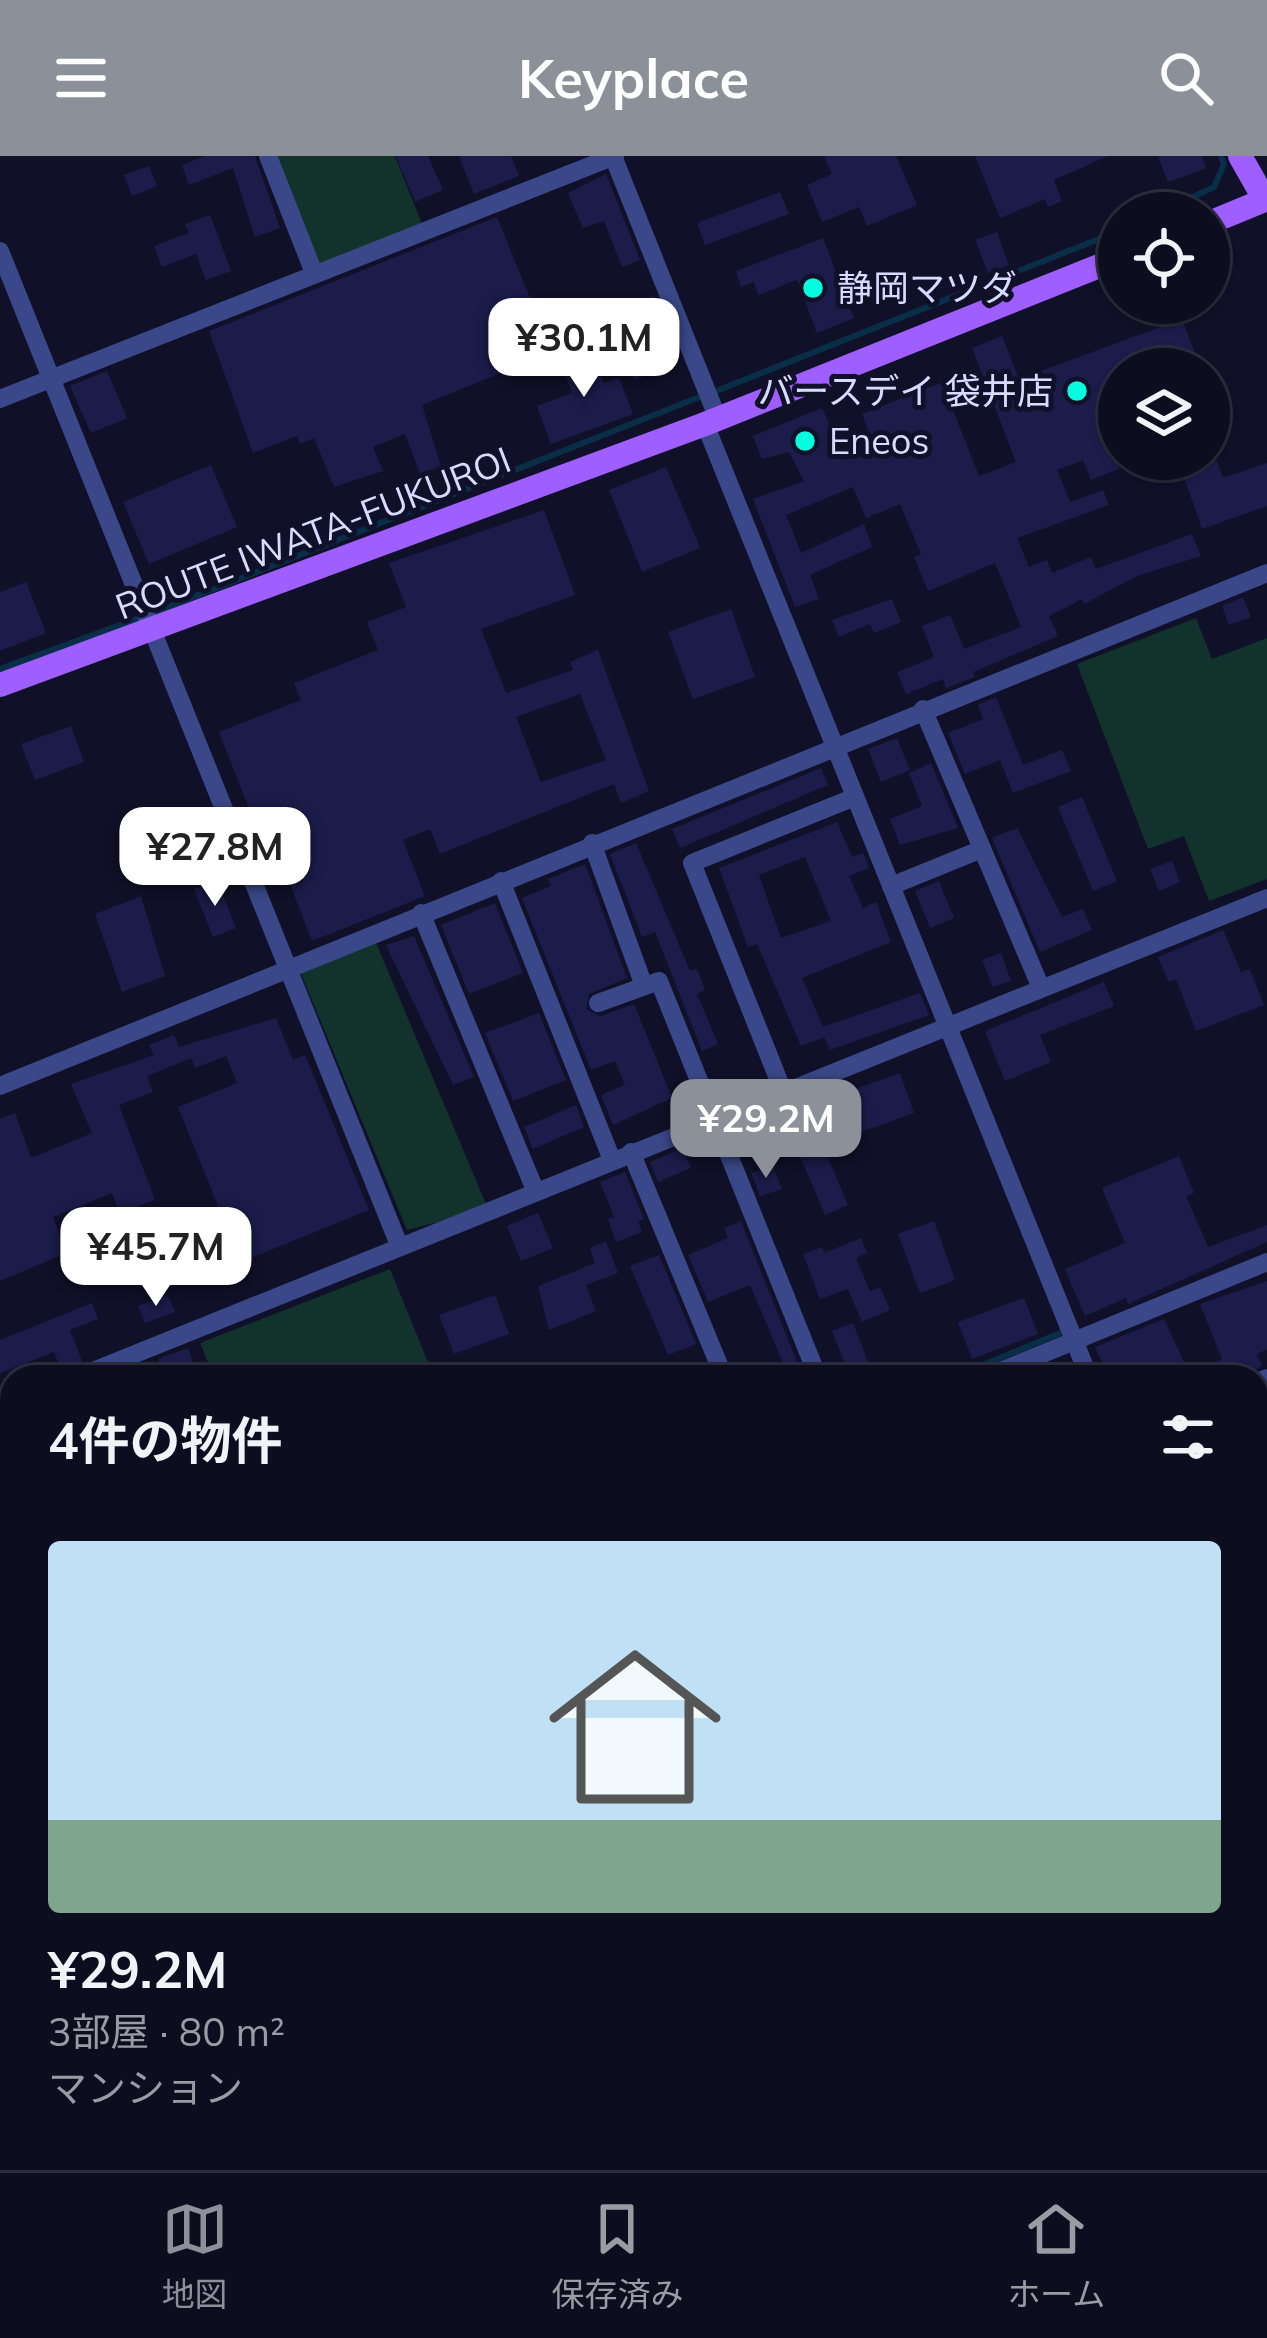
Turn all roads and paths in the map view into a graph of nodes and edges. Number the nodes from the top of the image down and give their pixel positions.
1 (268, 156) edge
2 (613, 156) edge
3 (1240, 156) edge
4 (1253, 156) edge
5 (1266, 201) edge
6 (1230, 215) edge
7 (0, 251) edge
8 (1098, 267) edge
9 (314, 273) junction
10 (51, 378) junction
11 (0, 399) edge
12 (711, 421) junction
13 (1267, 573) edge
14 (155, 632) junction
15 (0, 685) edge
16 (923, 709) junction
17 (834, 745) junction
18 (855, 797) junction
19 (592, 843) junction
20 (982, 849) junction
21 (501, 881) junction
22 (891, 886) junction
23 (1267, 898) edge
24 (422, 913) junction
25 (289, 967) junction
26 (644, 986) junction
27 (1041, 988) junction
28 (598, 1003) dead end
29 (947, 1025) junction
30 (0, 1085) edge
31 (783, 1091) junction
32 (712, 1119) junction
33 (631, 1152) junction
34 (612, 1160) junction
35 (535, 1190) junction
36 (400, 1245) junction
37 (1267, 1262) edge
38 (1074, 1340) junction
39 (106, 1365) edge
40 (719, 1365) edge
41 (813, 1365) edge
42 (1015, 1365) edge
43 (1084, 1365) edge

1 - 9 street
2 - 9 street
2 - 12 street
3 - 5 main road
4 - 5 main road
5 - 6 main road
7 - 10 street
8 - 12 main road, ROUTE IWATA-FUKUROI
9 - 10 street
10 - 11 street
10 - 14 street
12 - 14 main road, ROUTE IWATA-FUKUROI
12 - 17 street
13 - 16 street
14 - 15 main road, ROUTE IWATA-FUKUROI
14 - 25 street
16 - 17 street
16 - 20 street
17 - 18 street
17 - 19 street
18 - 22 street
18 - 31 street
19 - 21 street
19 - 26 street
20 - 22 street
20 - 27 street
21 - 24 street
21 - 34 street
22 - 29 street
23 - 27 street
24 - 25 street
24 - 35 street
25 - 30 street
25 - 36 street
26 - 28 street
26 - 32 street
27 - 29 street
29 - 31 street
29 - 38 street
31 - 32 street
32 - 33 street
32 - 41 street
33 - 34 street
33 - 40 street
34 - 35 street
35 - 36 street
36 - 39 street
37 - 38 street
38 - 42 street
38 - 43 street

